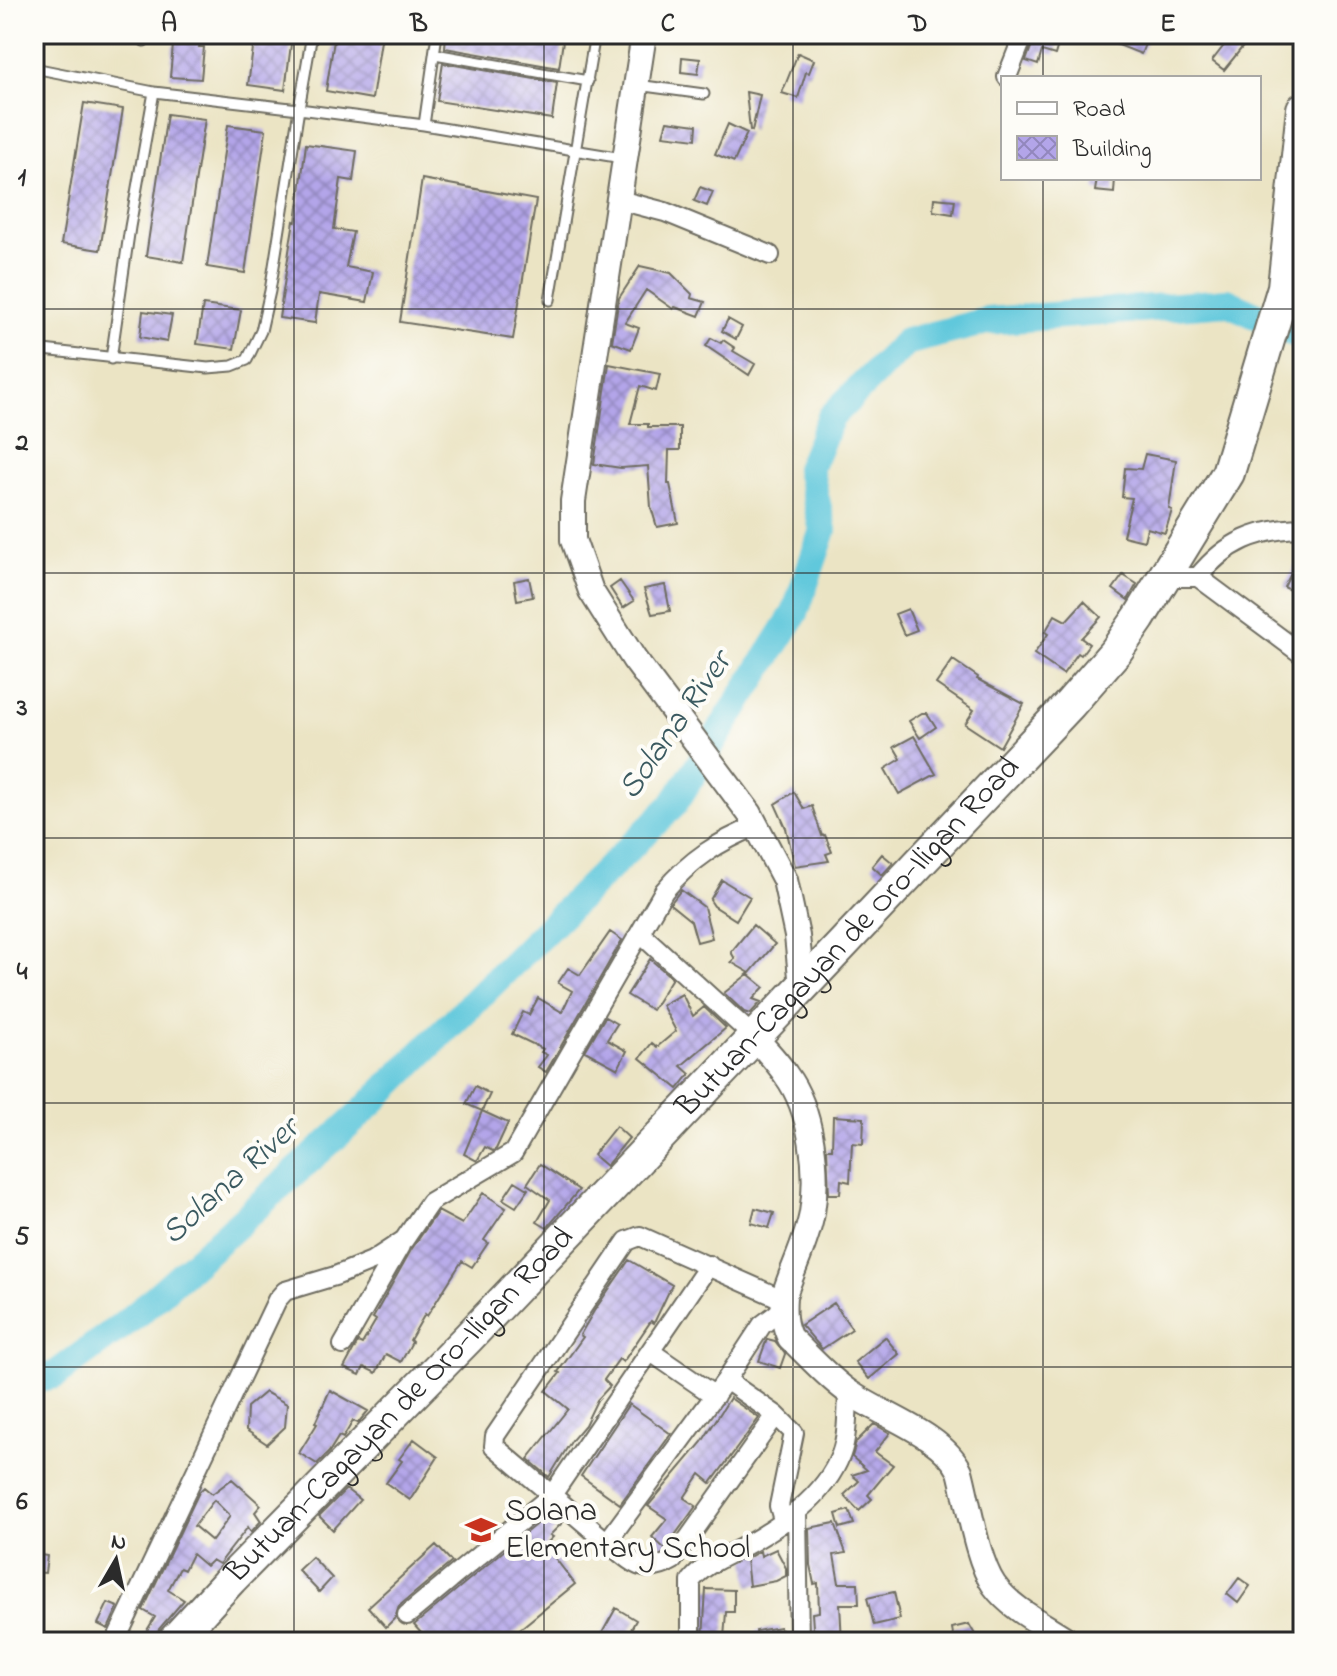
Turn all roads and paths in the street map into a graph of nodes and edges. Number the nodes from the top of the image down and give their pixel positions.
1 (312, 34) edge
2 (437, 34) edge
3 (595, 34) edge
4 (644, 34) edge
5 (1024, 34) edge
6 (435, 54) junction
7 (34, 68) edge
8 (1007, 76) edge
9 (588, 81) junction
10 (637, 85) junction
11 (154, 92) junction
12 (704, 94) dead end
13 (299, 109) junction
14 (424, 125) junction
15 (1302, 129) edge
16 (575, 150) junction
17 (626, 159) junction
18 (619, 200) junction
19 (770, 255) dead end
20 (550, 300) dead end
21 (34, 349) edge
22 (111, 359) junction
23 (1303, 528) edge
24 (1164, 577) junction
25 (1198, 577) junction
26 (1303, 655) edge
27 (754, 820) junction
28 (641, 934) junction
29 (802, 987) junction
30 (754, 1037) junction
31 (404, 1240) junction
32 (709, 1265) junction
33 (783, 1304) junction
34 (343, 1345) dead end
35 (651, 1352) junction
36 (726, 1380) junction
37 (848, 1392) junction
38 (715, 1396) junction
39 (776, 1415) junction
40 (552, 1495) junction
41 (790, 1516) junction
42 (607, 1542) junction
43 (407, 1615) dead end
44 (115, 1642) edge
45 (173, 1642) edge
46 (691, 1642) edge
47 (799, 1642) edge
48 (1070, 1642) edge

1 - 13 lane
2 - 6 lane
3 - 9 lane
4 - 10 street
5 - 8 street
6 - 9 lane
6 - 14 lane
7 - 11 lane
9 - 16 lane
10 - 12 lane
10 - 17 street
11 - 13 lane
11 - 22 lane
13 - 14 lane
13 - 22 lane
14 - 16 lane
15 - 24 highway, Butuan-Cagayan de Oro-Iligan Road
16 - 17 lane
16 - 20 lane
17 - 18 street
18 - 19 street
18 - 27 street
21 - 22 lane
23 - 25 street
24 - 25 street
24 - 29 highway, Butuan-Cagayan de Oro-Iligan Road
25 - 26 street
27 - 28 street
27 - 29 street
28 - 30 street
28 - 31 street
29 - 30 highway, Butuan-Cagayan de Oro-Iligan Road
30 - 33 street
30 - 45 highway, Butuan-Cagayan de Oro-Iligan Road
31 - 34 street
31 - 44 street
32 - 33 street
32 - 35 street
32 - 40 street
33 - 36 street
33 - 37 street
35 - 38 street
35 - 40 street
36 - 38 street
36 - 39 street
37 - 41 street
37 - 48 street
38 - 42 street
39 - 41 street
39 - 42 street
40 - 42 street
40 - 43 street
41 - 46 street
41 - 47 street

